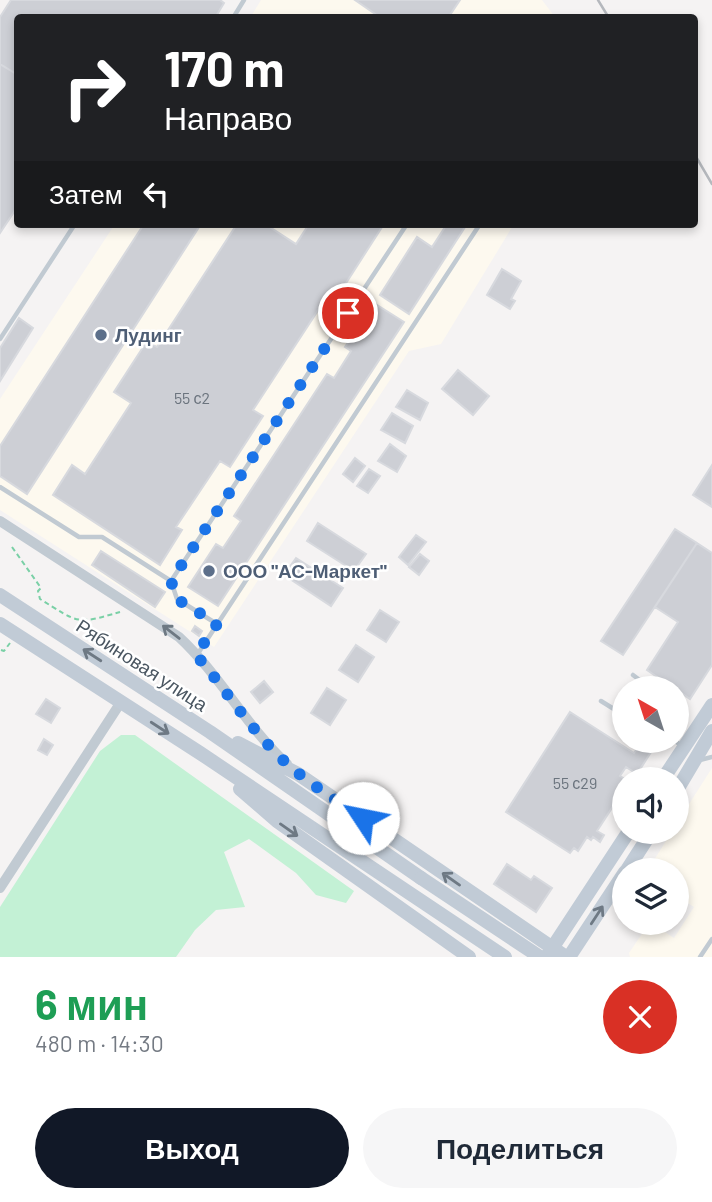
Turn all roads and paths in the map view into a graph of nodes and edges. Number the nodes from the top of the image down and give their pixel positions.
1 (72, 228) edge
2 (404, 228) edge
3 (477, 228) edge
4 (0, 339) edge
5 (0, 487) edge
6 (0, 521) edge
7 (12, 547) dead end
8 (171, 581) junction
9 (0, 595) edge
10 (120, 612) dead end
11 (0, 624) edge
12 (217, 624) junction
13 (10, 643) dead end
14 (1, 650) edge
15 (196, 655) junction
16 (601, 701) dead end
17 (121, 702) junction
18 (712, 705) edge
19 (612, 708) edge
20 (690, 730) edge
21 (712, 731) edge
22 (211, 732) junction
23 (712, 738) edge
24 (200, 753) junction
25 (712, 757) edge
26 (696, 761) junction
27 (689, 770) edge
28 (689, 772) edge
29 (298, 774) junction
30 (620, 844) edge
31 (0, 888) edge
32 (612, 892) edge
33 (508, 918) junction
34 (712, 939) edge
35 (549, 952) edge
36 (469, 957) edge
37 (505, 957) edge
38 (512, 957) edge
39 (540, 957) edge
40 (568, 957) edge
41 (701, 957) edge

1 - 4 lane
2 - 8 lane
3 - 12 lane
5 - 8 lane
15 -> 6 street
7 - 10 path
8 - 12 lane
22 -> 9 main road, Рябиновая улица
11 - 17 main road
12 - 15 lane
13 - 14 path
15 - 29 street
16 - 19 lane
17 -> 24 main road
17 - 31 street
18 - 20 main road
21 - 27 main road
22 - 29 main road
22 - 39 main road, Рябиновая улица, bridge
23 - 26 main road
24 -> 36 main road
24 - 37 main road
25 - 26 lane
26 - 28 main road
33 -> 29 main road
30 - 35 main road
40 -> 32 main road
33 - 35 main road
33 - 38 main road
34 - 41 lane
35 - 40 main road

